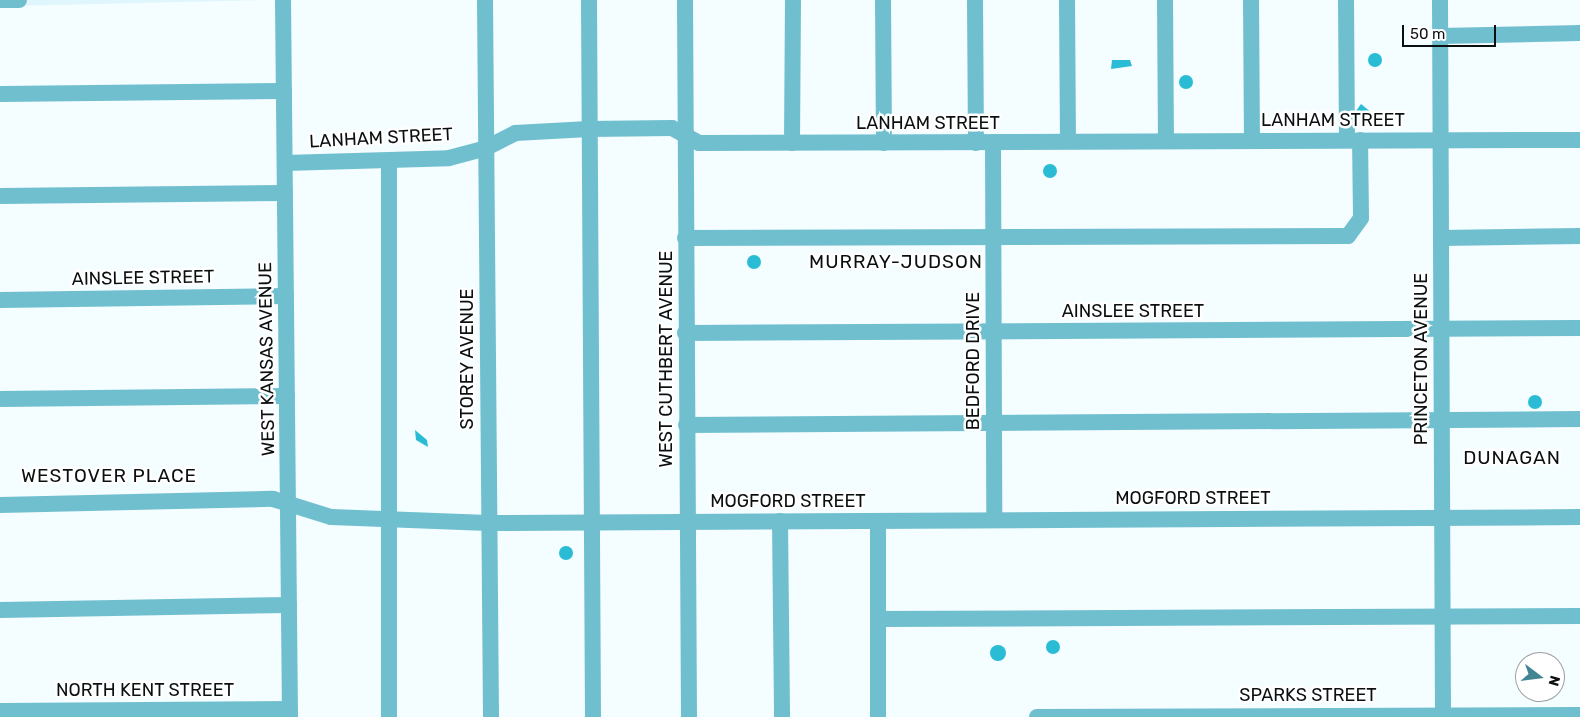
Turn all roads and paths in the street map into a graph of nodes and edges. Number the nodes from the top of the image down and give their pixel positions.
1 (0, 0) edge
2 (19, 0) edge
3 (283, 0) edge
4 (485, 0) edge
5 (589, 0) edge
6 (685, 0) edge
7 (792, 0) edge
8 (883, 0) edge
9 (975, 0) edge
10 (1067, 0) edge
11 (1165, 0) edge
12 (1251, 0) edge
13 (1346, 0) edge
14 (1440, 0) edge
15 (1580, 33) edge
16 (1440, 36) junction
17 (284, 91) junction
18 (0, 94) edge
19 (590, 129) junction
20 (685, 136) junction
21 (1440, 139) junction
22 (1252, 140) junction
23 (1353, 140) junction
24 (1580, 140) edge
25 (1166, 141) junction
26 (976, 142) junction
27 (993, 142) junction
28 (1068, 142) junction
29 (884, 143) junction
30 (792, 144) junction
31 (486, 148) junction
32 (389, 161) junction
33 (286, 163) junction
34 (286, 193) junction
35 (0, 196) edge
36 (1580, 236) edge
37 (993, 237) junction
38 (685, 238) junction
39 (1441, 238) junction
40 (286, 296) junction
41 (0, 300) edge
42 (1580, 328) edge
43 (1441, 330) junction
44 (994, 332) junction
45 (686, 333) junction
46 (287, 396) junction
47 (0, 399) edge
48 (1442, 419) junction
49 (1580, 419) edge
50 (994, 423) junction
51 (686, 425) junction
52 (0, 504) edge
53 (289, 504) junction
54 (1442, 516) junction
55 (1580, 517) edge
56 (390, 520) junction
57 (994, 520) junction
58 (687, 521) junction
59 (780, 521) junction
60 (878, 521) junction
61 (592, 522) junction
62 (488, 523) junction
63 (289, 606) junction
64 (0, 610) edge
65 (1580, 616) edge
66 (1443, 617) junction
67 (878, 619) junction
68 (0, 711) edge
69 (166, 713) edge
70 (290, 713) edge
71 (122, 714) edge
72 (1580, 714) edge
73 (1443, 716) edge
74 (389, 717) edge
75 (491, 717) edge
76 (593, 717) edge
77 (689, 717) edge
78 (782, 717) edge
79 (878, 717) edge
80 (1037, 717) edge

1 - 2 street
3 - 17 street, WEST KANSAS AVENUE
4 - 31 street, STOREY AVENUE
5 - 19 street
6 - 20 street, WEST CUTHBERT AVENUE
7 - 30 street
8 - 29 street
9 - 26 street
10 - 28 street
11 - 25 street
12 - 22 street
13 - 23 street
14 - 16 street, PRINCETON AVENUE
15 - 16 street
16 - 21 street, PRINCETON AVENUE
17 - 18 street
17 - 33 street, WEST KANSAS AVENUE
19 - 20 street, LANHAM STREET
19 - 31 street, LANHAM STREET
19 - 61 street
20 - 30 street, LANHAM STREET
20 - 38 street, WEST CUTHBERT AVENUE
21 - 23 street, LANHAM STREET
21 - 24 street, LANHAM STREET
21 - 39 street, PRINCETON AVENUE
22 - 23 street, LANHAM STREET
22 - 25 street, LANHAM STREET
23 - 37 street
25 - 28 street, LANHAM STREET
26 - 27 street, LANHAM STREET
26 - 29 street, LANHAM STREET
27 - 28 street, LANHAM STREET
27 - 37 street, BEDFORD DRIVE
29 - 30 street, LANHAM STREET
31 - 32 street, LANHAM STREET
31 - 62 street, STOREY AVENUE
32 - 33 street, LANHAM STREET
32 - 56 street
33 - 34 street, WEST KANSAS AVENUE
34 - 35 street
34 - 40 street, WEST KANSAS AVENUE
36 - 39 street
37 - 38 street
37 - 44 street, BEDFORD DRIVE
38 - 45 street, WEST CUTHBERT AVENUE
39 - 43 street, PRINCETON AVENUE
40 - 41 street, AINSLEE STREET
40 - 46 street, WEST KANSAS AVENUE
42 - 43 street, AINSLEE STREET
43 - 44 street, AINSLEE STREET
43 - 48 street, PRINCETON AVENUE
44 - 45 street, AINSLEE STREET
44 - 50 street, BEDFORD DRIVE
45 - 51 street, WEST CUTHBERT AVENUE
46 - 47 street
46 - 53 street, WEST KANSAS AVENUE
48 - 49 street
48 - 50 street
48 - 54 street, PRINCETON AVENUE
50 - 51 street
50 - 57 street, BEDFORD DRIVE
51 - 58 street, WEST CUTHBERT AVENUE
52 - 53 street, MOGFORD STREET
53 - 56 street, MOGFORD STREET
53 - 63 street, WEST KANSAS AVENUE
54 - 55 street, MOGFORD STREET
54 - 57 street, MOGFORD STREET
54 - 66 street, PRINCETON AVENUE
56 - 62 street, MOGFORD STREET
56 - 74 street
57 - 60 street, MOGFORD STREET
58 - 59 street, MOGFORD STREET
58 - 61 street, MOGFORD STREET
58 - 77 street, WEST CUTHBERT AVENUE
59 - 60 street, MOGFORD STREET
59 - 78 street
60 - 67 street
61 - 62 street, MOGFORD STREET
61 - 76 street
62 - 75 street, STOREY AVENUE
63 - 64 street
63 - 70 street, WEST KANSAS AVENUE
65 - 66 street
66 - 67 street
66 - 73 street, PRINCETON AVENUE
67 - 79 street
68 - 71 street, NORTH KENT STREET
69 - 70 street, NORTH KENT STREET
69 - 71 street, NORTH KENT STREET
72 - 73 street, SPARKS STREET
73 - 80 street, SPARKS STREET

